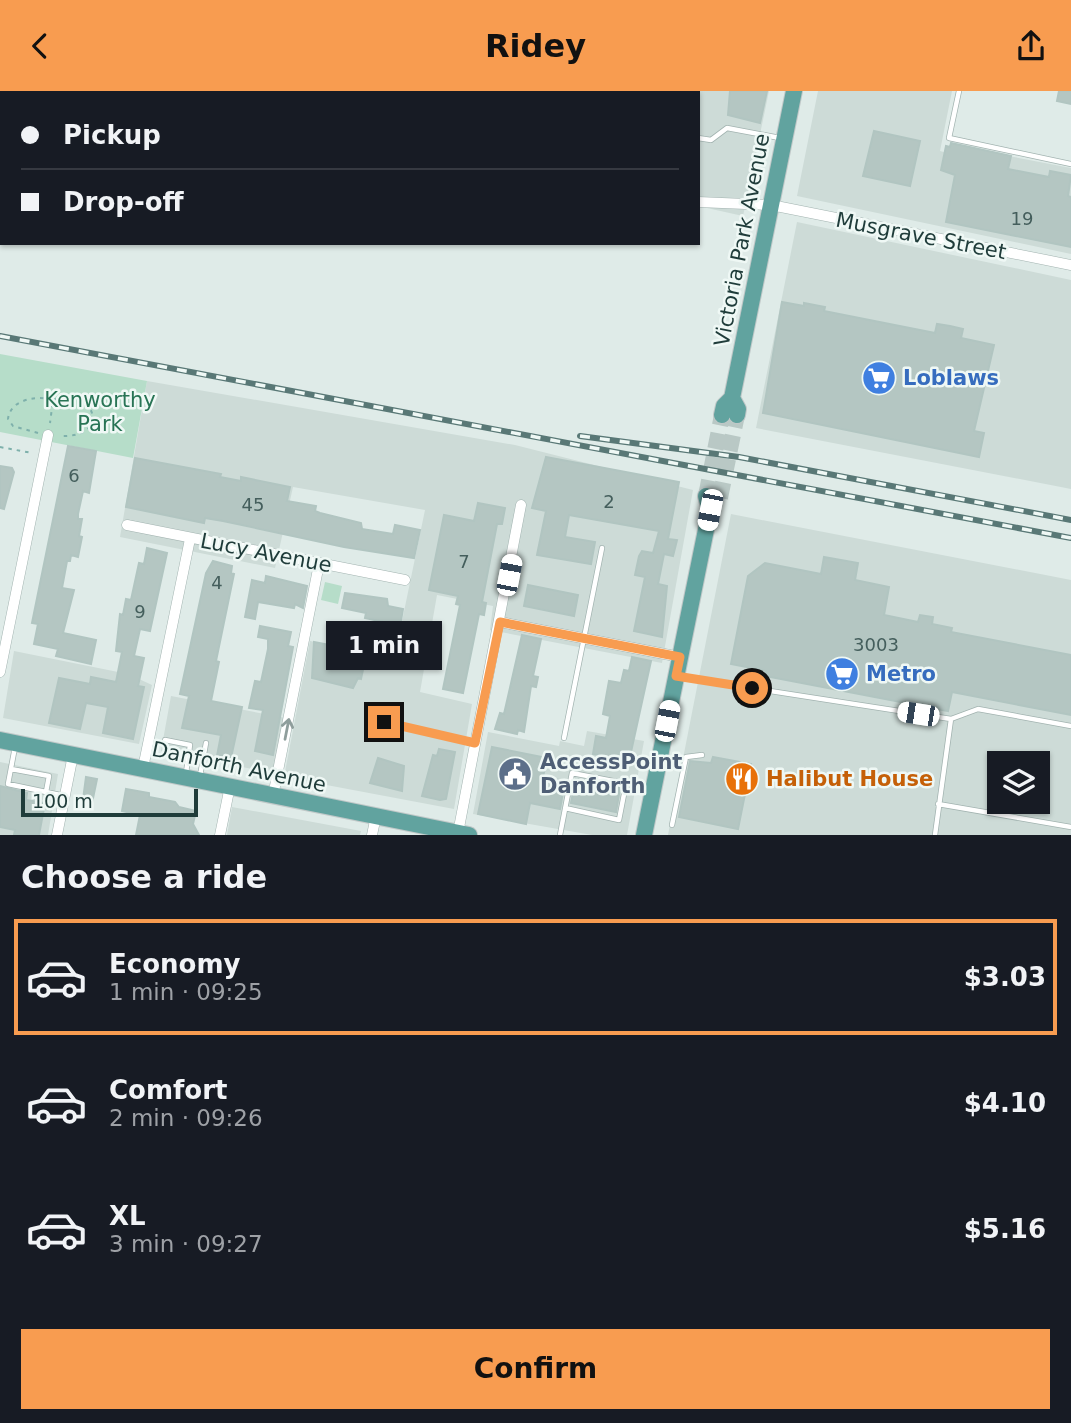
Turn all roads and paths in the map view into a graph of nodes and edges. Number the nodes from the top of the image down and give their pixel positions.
1 (794, 91) edge
2 (959, 91) edge
3 (700, 138) edge
4 (784, 138) junction
5 (1071, 164) edge
6 (700, 201) edge
7 (771, 205) junction
8 (1071, 265) edge
9 (53, 401) junction
10 (729, 415) tunnel mouth
11 (48, 435) junction
12 (0, 447) edge
13 (43, 455) junction
14 (712, 501) tunnel mouth
15 (522, 505) dead end
16 (127, 526) dead end
17 (190, 539) junction
18 (603, 548) dead end
19 (319, 564) junction
20 (405, 580) dead end
21 (500, 622) junction
22 (585, 638) junction
23 (2, 657) edge
24 (680, 657) junction
25 (0, 672) edge
26 (676, 676) junction
27 (951, 719) junction
28 (384, 722) dead end
29 (1071, 726) edge
30 (564, 738) dead end
31 (165, 740) dead end
32 (8, 741) edge
33 (205, 743) dead end
34 (475, 743) junction
35 (73, 755) junction
36 (702, 755) dead end
37 (143, 768) junction
38 (11, 769) junction
39 (192, 778) junction
40 (626, 784) junction
41 (230, 786) junction
42 (653, 789) junction
43 (46, 792) junction
44 (65, 796) junction
45 (274, 796) junction
46 (938, 804) junction
47 (585, 806) dead end
48 (565, 809) junction
49 (604, 809) dead end
50 (584, 812) junction
51 (376, 816) junction
52 (603, 816) junction
53 (672, 825) dead end
54 (1071, 827) edge
55 (463, 834) edge
56 (57, 835) edge
57 (220, 835) edge
58 (372, 835) edge
59 (560, 835) edge
60 (644, 835) edge
61 (934, 835) edge

1 - 4 main road, Victoria Park Avenue
2 - 5 lane
3 - 4 lane
4 - 7 main road, Victoria Park Avenue
6 - 7 street, Musgrave Street
7 - 8 street, Musgrave Street
7 - 10 main road, Victoria Park Avenue
9 - 11 path
9 - 11 path
9 - 11 path
11 - 13 street
12 - 13 path
13 - 23 street
14 - 24 main road
15 - 21 street
16 - 17 street, Lucy Avenue
17 - 19 street, Lucy Avenue
17 - 37 street
18 - 22 lane
19 - 20 street, Lucy Avenue
45 -> 19 street
21 - 22 street
21 - 34 street
22 - 24 street
22 - 30 lane
23 - 25 street
24 - 26 main road
26 - 27 lane
26 - 42 main road
27 - 29 lane
27 - 46 lane
28 - 34 lane
31 - 39 lane
32 - 35 main road, Danforth Avenue
32 - 38 lane
33 - 39 lane
34 - 55 street
35 - 37 main road, Danforth Avenue
35 - 44 street
36 - 53 lane
37 - 39 main road, Danforth Avenue
38 - 43 lane
38 - 43 lane
39 - 41 main road, Danforth Avenue
40 - 42 lane
40 - 48 lane
40 - 52 lane
41 - 45 main road, Danforth Avenue
41 - 57 street
42 - 60 main road
43 - 44 lane
44 - 56 street
45 - 51 main road, Danforth Avenue
46 - 54 lane
46 - 61 lane
47 - 50 lane
48 - 50 lane
48 - 59 lane
49 - 52 lane
50 - 52 lane
51 - 55 main road, Danforth Avenue
51 - 58 street

